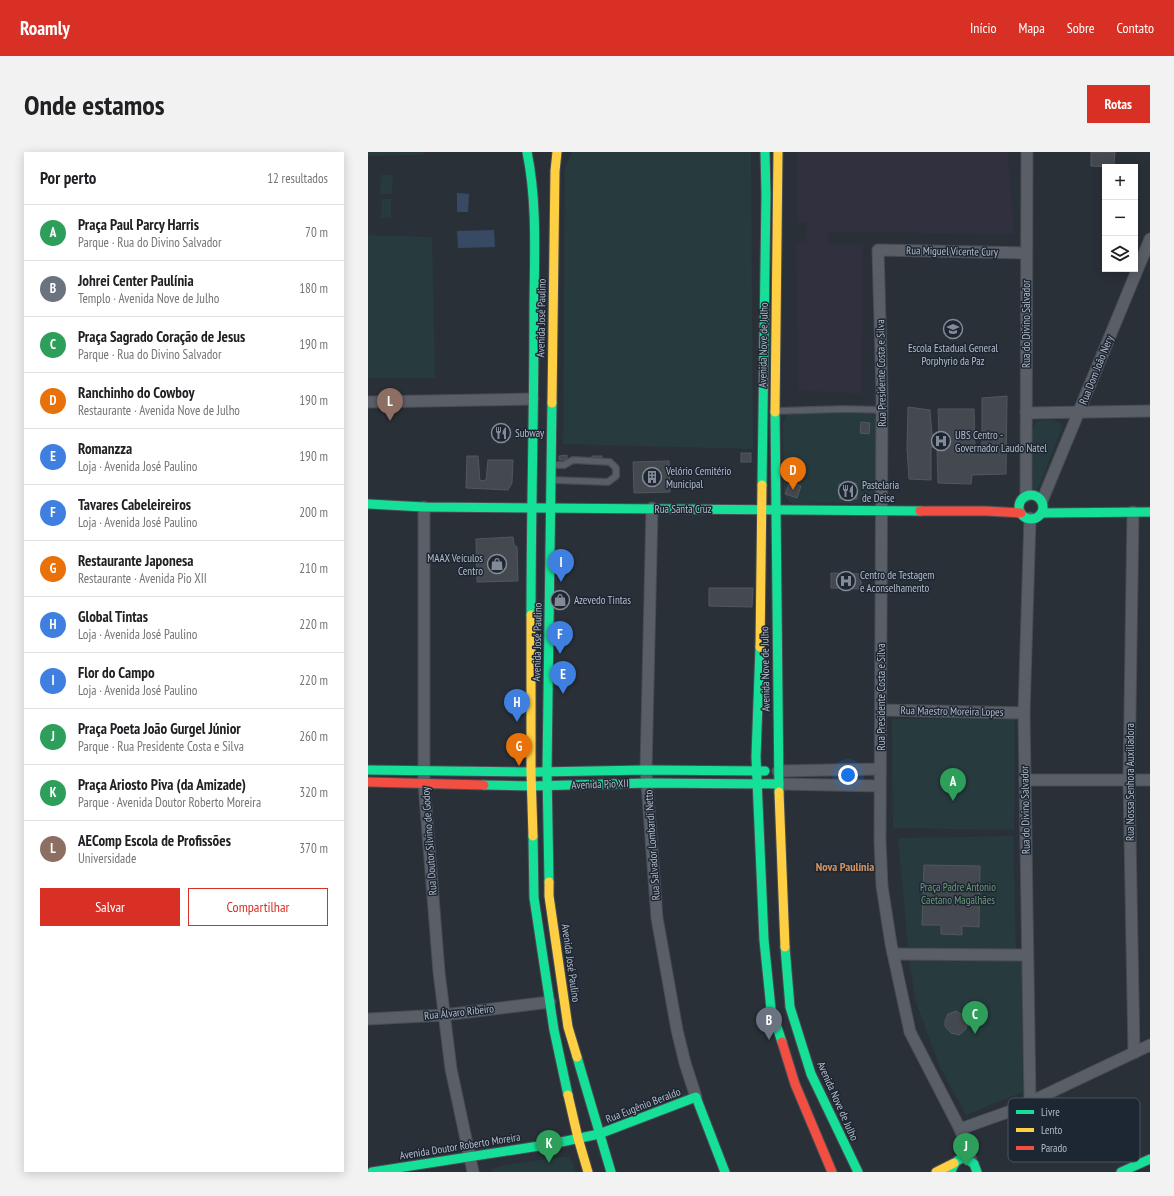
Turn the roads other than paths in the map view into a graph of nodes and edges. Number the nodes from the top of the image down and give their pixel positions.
1 (527, 152) edge
2 (556, 152) edge
3 (765, 152) edge
4 (778, 152) edge
5 (1026, 152) edge
6 (766, 194) junction
7 (778, 194) junction
8 (1150, 239) edge
9 (878, 250) joint
10 (1026, 253) junction
11 (765, 260) junction
12 (777, 260) junction
13 (533, 399) junction
14 (368, 402) edge
15 (882, 410) junction
16 (1080, 411) junction
17 (1150, 411) edge
18 (775, 412) junction
19 (1026, 413) junction
20 (551, 465) junction
21 (551, 480) junction
22 (373, 504) edge
23 (1042, 506) junction
24 (424, 507) junction
25 (531, 508) junction
26 (550, 508) junction
27 (652, 508) junction
28 (1024, 508) junction
29 (762, 509) junction
30 (776, 509) junction
31 (368, 510) edge
32 (882, 510) junction
33 (1133, 512) junction
34 (1150, 512) edge
35 (881, 710) junction
36 (1024, 713) junction
37 (880, 769) junction
38 (368, 770) edge
39 (424, 770) junction
40 (646, 770) junction
41 (547, 771) junction
42 (587, 771) junction
43 (757, 771) junction
44 (778, 771) junction
45 (531, 772) junction
46 (1025, 780) junction
47 (1129, 780) junction
48 (1150, 780) edge
49 (368, 782) edge
50 (424, 783) junction
51 (648, 783) junction
52 (588, 784) junction
53 (757, 784) junction
54 (779, 784) junction
55 (531, 786) junction
56 (547, 786) junction
57 (880, 786) junction
58 (893, 954) junction
59 (1027, 955) junction
60 (550, 1002) junction
61 (444, 1015) junction
62 (368, 1019) edge
63 (1150, 1045) edge
64 (1134, 1053) junction
65 (696, 1098) junction
66 (1030, 1098) edge
67 (1038, 1098) edge
68 (1008, 1112) edge
69 (960, 1129) junction
70 (599, 1134) junction
71 (578, 1138) junction
72 (470, 1156) junction
73 (1150, 1159) edge
74 (954, 1165) edge
75 (974, 1165) edge
76 (1133, 1166) junction
77 (421, 1168) edge
78 (372, 1172) edge
79 (473, 1172) edge
80 (588, 1172) edge
81 (611, 1172) edge
82 (725, 1172) edge
83 (832, 1172) edge
84 (858, 1172) edge
85 (936, 1172) edge
86 (980, 1172) edge
87 (1121, 1172) edge
88 (1145, 1172) edge

1 - 13 street, Avenida José Paulino
2 - 20 street, Avenida José Paulino
3 - 6 street, Avenida Nove de Julho
4 - 7 street, Avenida Nove de Julho
5 - 10 street, Rua do Divino Salvador
6 - 7 street
6 - 11 street, Avenida Nove de Julho
7 - 12 street, Avenida Nove de Julho
8 - 16 street, Rua Dom João Nery
9 - 10 street, Rua Miguel Vicente Cury
9 - 15 street, Rua Presidente Costa e Silva
10 - 19 street, Rua do Divino Salvador
11 - 12 street
11 - 29 street, Avenida Nove de Julho
12 - 18 street, Avenida Nove de Julho
13 - 14 street
13 - 25 street, Avenida José Paulino
15 - 18 lane
15 - 32 street, Rua Presidente Costa e Silva
16 - 17 street
16 - 19 street
16 - 23 street, Rua Dom João Nery
18 - 30 street, Avenida Nove de Julho
19 - 28 street, Rua do Divino Salvador
20 - 21 street, Avenida José Paulino
20 - 21 lane
21 - 26 street, Avenida José Paulino
22 - 24 street, Rua Santa Cruz
22 - 31 street, Rua Santa Cruz
23 - 28 street, Rua Santa Cruz
23 - 28 street
23 - 33 street
24 - 25 street, Rua Santa Cruz
24 - 39 street, Rua Doutor Silvino de Godoy
25 - 26 street, Rua Santa Cruz
25 - 45 street, Avenida José Paulino
26 - 27 street, Rua Santa Cruz
26 - 41 street, Avenida José Paulino
27 - 29 street, Rua Santa Cruz
27 - 40 street, Rua Salvador Lombardi Netto
28 - 32 street, Rua Santa Cruz
28 - 36 street, Rua do Divino Salvador
29 - 30 street, Rua Santa Cruz
29 - 43 street, Avenida Nove de Julho
30 - 32 street, Rua Santa Cruz
30 - 44 street, Avenida Nove de Julho
32 - 35 street, Rua Presidente Costa e Silva
33 - 34 street
33 - 47 street, Rua Nossa Senhora Auxiliadora
35 - 36 street, Rua Maestro Moreira Lopes
35 - 37 street, Rua Presidente Costa e Silva
36 - 46 street, Rua do Divino Salvador
37 - 44 street, Avenida Pio XII
37 - 57 street, Rua Presidente Costa e Silva
38 - 39 street, Avenida Pio XII
39 - 45 street, Avenida Pio XII
39 - 50 street, Rua Doutor Silvino de Godoy
40 - 42 street, Avenida Pio XII
40 - 43 street, Avenida Pio XII
40 - 51 street, Rua Salvador Lombardi Netto
41 - 42 street, Avenida Pio XII
41 - 45 street, Avenida Pio XII
41 - 56 street, Avenida José Paulino
42 - 52 street
43 - 44 street, Avenida Pio XII
43 - 53 street, Avenida Nove de Julho
44 - 54 street, Avenida Nove de Julho
45 - 55 street, Avenida José Paulino
46 - 47 street
46 - 59 street, Rua do Divino Salvador
47 - 48 street
47 - 64 street, Rua Nossa Senhora Auxiliadora
49 - 50 street, Avenida Pio XII
50 - 55 street, Avenida Pio XII
50 - 61 street, Rua Doutor Silvino de Godoy
51 - 52 street, Avenida Pio XII
51 - 53 street, Avenida Pio XII
51 - 65 street, Rua Salvador Lombardi Netto
52 - 56 street, Avenida Pio XII
53 - 54 street, Avenida Pio XII
53 - 83 street, Avenida Nove de Julho
54 - 57 street, Avenida Pio XII
54 - 84 street, Avenida Nove de Julho
55 - 56 street, Avenida Pio XII
55 - 60 street, Avenida José Paulino
56 - 70 street, Avenida José Paulino
57 - 58 street, Rua Presidente Costa e Silva
58 - 59 street
58 - 69 street, Rua Presidente Costa e Silva
59 - 66 street, Rua do Divino Salvador
60 - 61 street, Rua Álvaro Ribeiro
60 - 71 street, Avenida José Paulino
61 - 62 street, Rua Álvaro Ribeiro
61 - 72 street, Rua Doutor Silvino de Godoy
63 - 64 street
64 - 67 street
65 - 70 street, Rua Eugênio Beraldo
65 - 82 street, Rua Salvador Lombardi Netto
68 - 69 street
69 - 74 street
69 - 75 street, Rua Presidente Costa e Silva
70 - 71 street, Avenida Doutor Roberto Moreira
70 - 81 street, Avenida José Paulino
71 - 72 street, Avenida Doutor Roberto Moreira
71 - 80 street, Avenida José Paulino
72 - 77 street, Avenida Doutor Roberto Moreira
72 - 79 street, Rua Doutor Silvino de Godoy
73 - 76 street
74 - 75 street
74 - 85 street
75 - 86 street
76 - 87 street
76 - 88 street
77 - 78 street, Avenida Doutor Roberto Moreira

